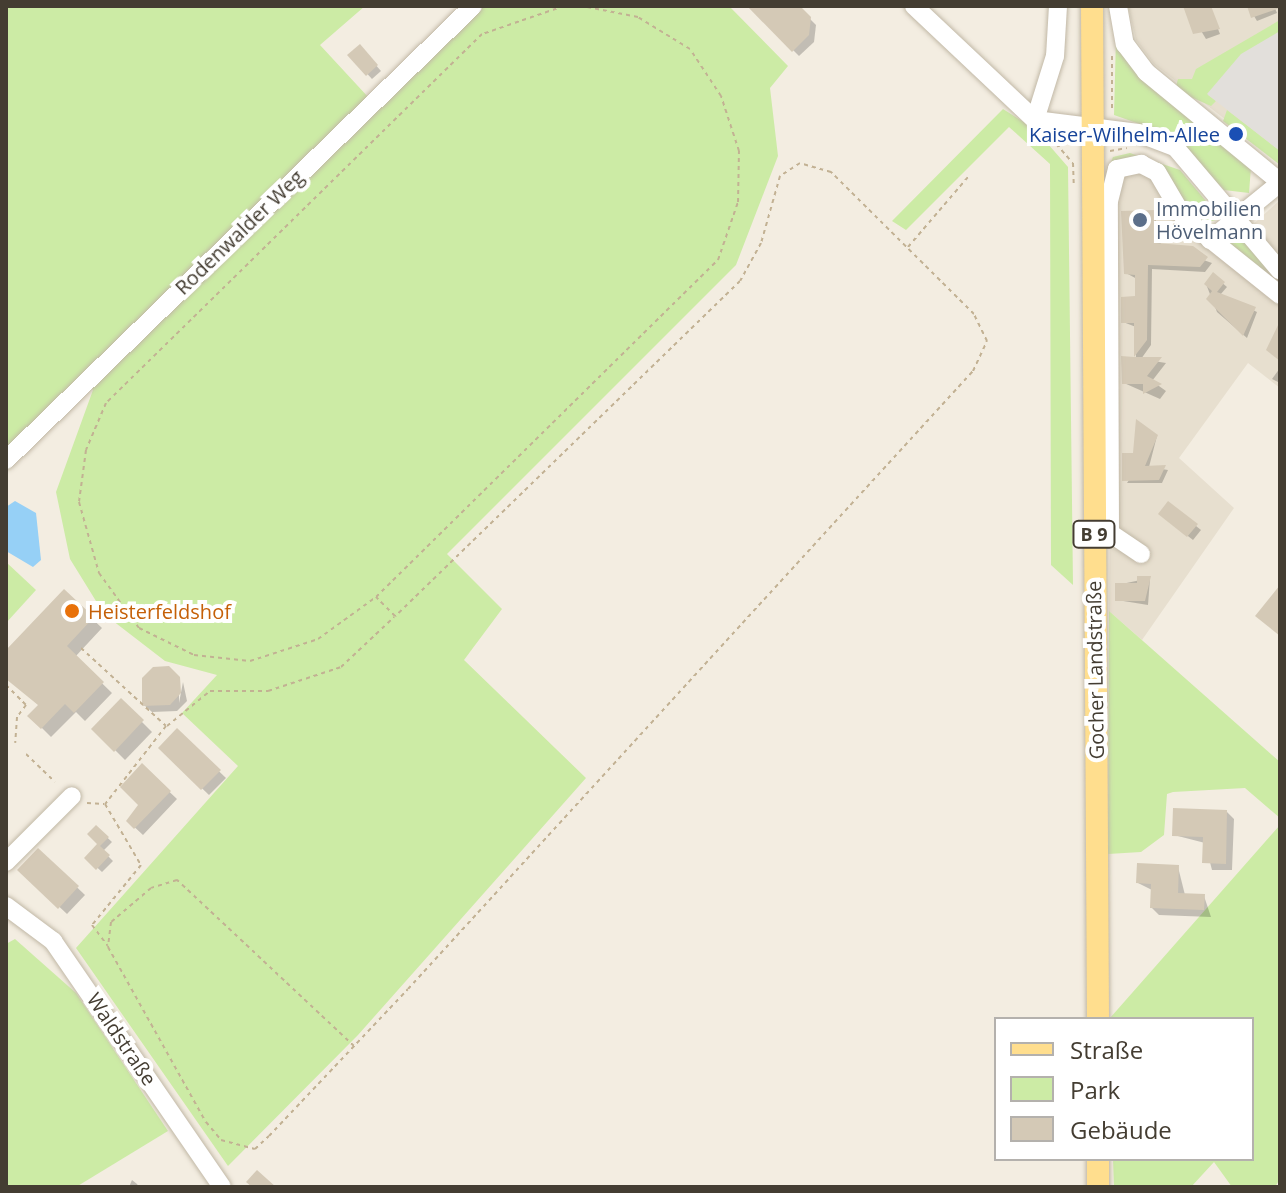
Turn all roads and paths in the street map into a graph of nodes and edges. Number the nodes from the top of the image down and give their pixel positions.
1 (473, 6) edge
2 (564, 6) edge
3 (582, 6) edge
4 (914, 6) edge
5 (1058, 6) edge
6 (1092, 6) edge
7 (1118, 6) edge
8 (1035, 120) junction
9 (1090, 128) junction
10 (968, 177) dead end
11 (1280, 183) edge
12 (1236, 217) junction
13 (1210, 240) junction
14 (907, 247) junction
15 (1280, 271) edge
16 (1280, 295) edge
17 (6, 460) edge
18 (1141, 554) dead end
19 (376, 597) junction
20 (395, 616) junction
21 (81, 648) dead end
22 (6, 685) edge
23 (166, 726) junction
24 (15, 743) dead end
25 (26, 754) dead end
26 (55, 782) dead end
27 (72, 796) dead end
28 (6, 862) edge
29 (6, 906) edge
30 (108, 947) junction
31 (1098, 1017) edge
32 (354, 1046) junction
33 (1098, 1161) edge
34 (222, 1187) edge
35 (1098, 1187) edge

1 - 17 street, Rodenwalder Weg
2 - 19 path
3 - 19 path
4 - 8 street
5 - 8 street
6 - 9 main road, Gocher Landstraße / B 9
7 - 11 street
8 - 9 street
9 - 12 street
9 - 31 main road, Gocher Landstraße / B 9
10 - 14 path
11 - 12 street
12 - 13 street
12 - 15 street
13 - 16 street
13 - 18 street
14 - 20 path
14 - 32 path
19 - 20 path
20 - 23 path
21 - 23 path
22 - 24 path
23 - 30 path
25 - 26 path
27 - 28 street
29 - 34 street, Waldstraße
30 - 32 path
30 - 32 path
33 - 35 main road

